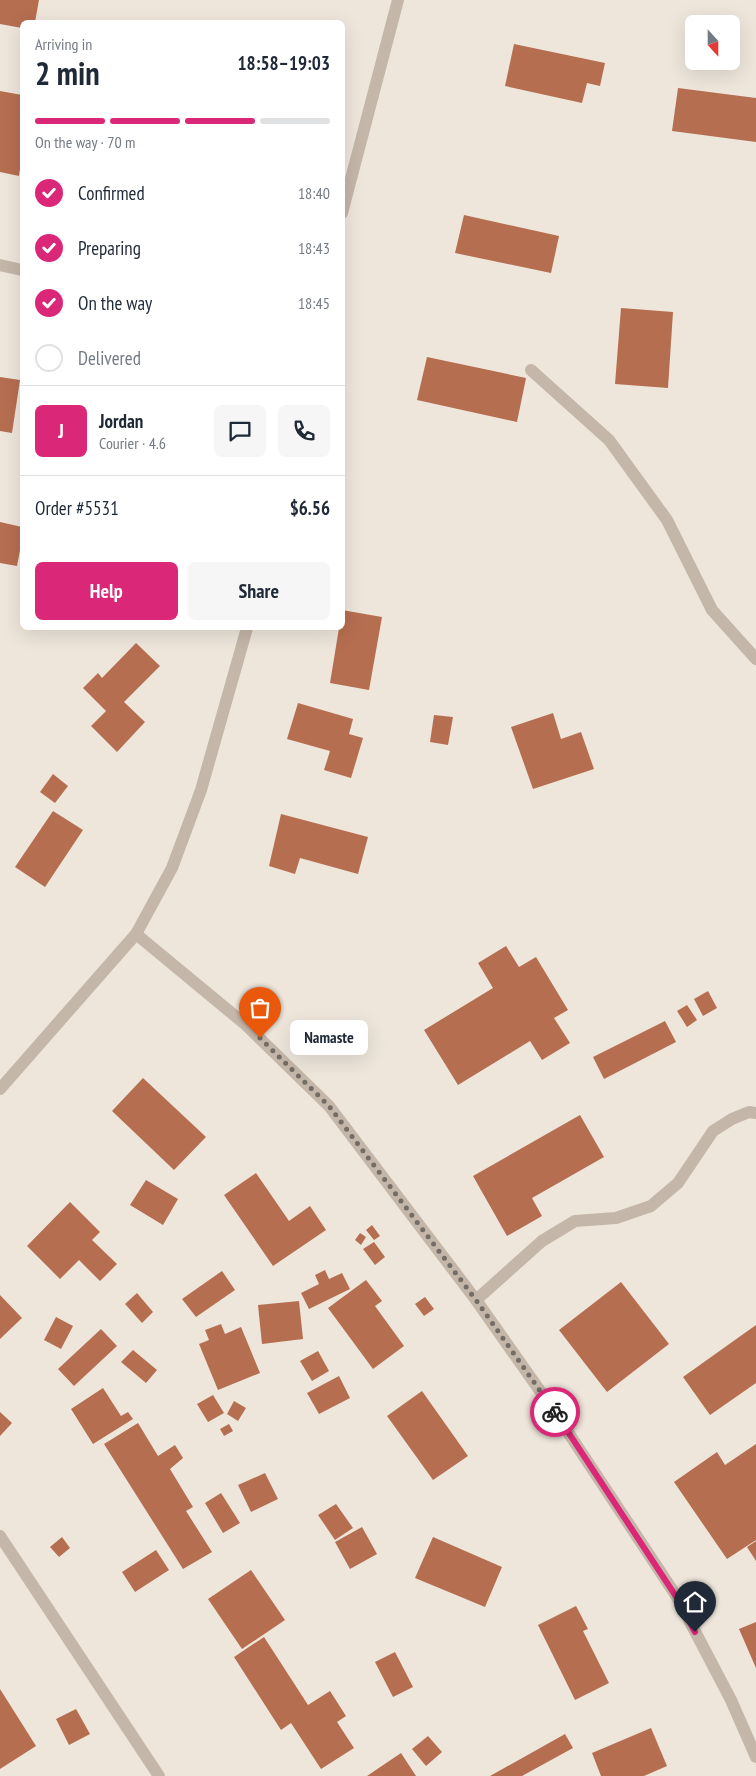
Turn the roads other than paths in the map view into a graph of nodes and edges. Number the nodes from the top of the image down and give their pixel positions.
1 (398, 0) edge
2 (345, 202) edge
3 (0, 265) edge
4 (20, 270) edge
5 (531, 370) dead end
6 (246, 630) edge
7 (756, 660) edge
8 (136, 934) junction
9 (0, 1089) edge
10 (756, 1113) edge
11 (476, 1300) junction
12 (0, 1536) edge
13 (756, 1757) edge
14 (159, 1776) edge

1 - 2 street
3 - 4 street
5 - 7 street
6 - 8 street
8 - 9 street
8 - 11 street
10 - 11 street
11 - 13 street
12 - 14 street

